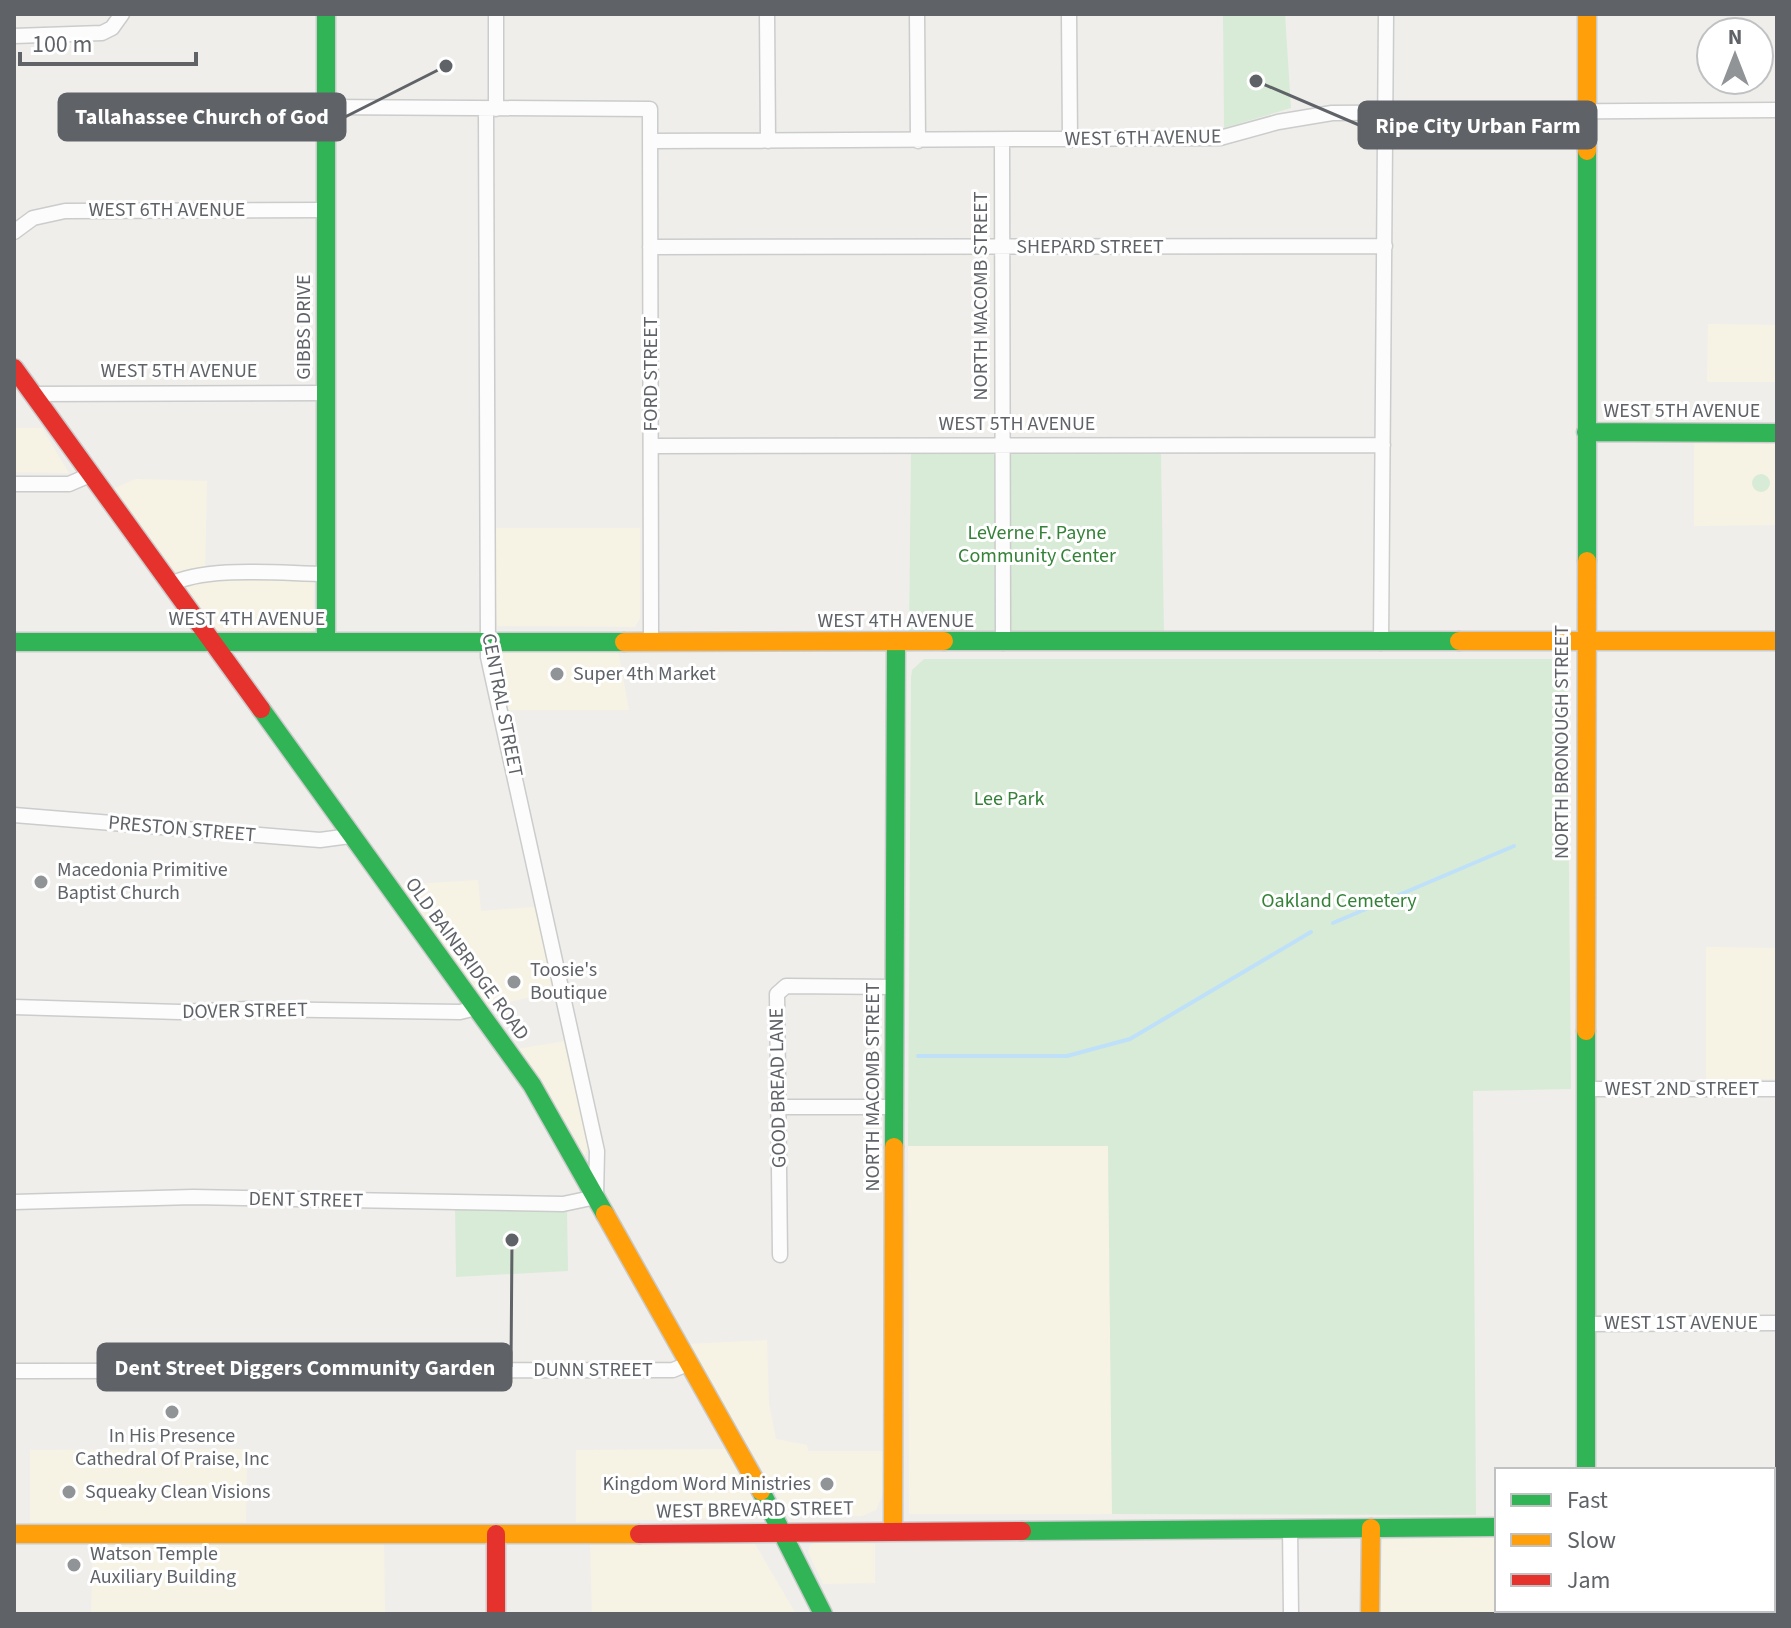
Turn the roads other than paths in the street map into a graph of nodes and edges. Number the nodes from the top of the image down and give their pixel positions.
1 (122, 14) edge
2 (326, 14) edge
3 (496, 14) edge
4 (767, 14) edge
5 (917, 14) edge
6 (1069, 14) edge
7 (1386, 14) edge
8 (1587, 14) edge
9 (14, 36) edge
10 (326, 107) junction
11 (491, 109) junction
12 (1777, 110) edge
13 (1386, 112) junction
14 (1588, 112) junction
15 (1002, 140) junction
16 (1070, 140) junction
17 (650, 141) junction
18 (768, 141) junction
19 (918, 141) junction
20 (326, 210) junction
21 (14, 232) edge
22 (1385, 246) junction
23 (650, 247) junction
24 (1003, 247) junction
25 (14, 368) edge
26 (326, 393) junction
27 (32, 394) junction
28 (1586, 432) junction
29 (1777, 433) edge
30 (1383, 445) junction
31 (651, 446) junction
32 (1003, 446) junction
33 (90, 475) junction
34 (14, 484) edge
35 (326, 574) junction
36 (169, 585) junction
37 (486, 639) junction
38 (651, 639) junction
39 (326, 641) junction
40 (1777, 641) edge
41 (14, 642) edge
42 (208, 642) junction
43 (1585, 642) junction
44 (1003, 643) junction
45 (1381, 643) junction
46 (896, 644) junction
47 (14, 815) edge
48 (350, 836) junction
49 (896, 987) junction
50 (14, 1007) edge
51 (476, 1008) junction
52 (1586, 1089) junction
53 (1777, 1089) edge
54 (779, 1107) junction
55 (895, 1107) junction
56 (596, 1197) junction
57 (14, 1202) edge
58 (780, 1255) dead end
59 (1777, 1323) edge
60 (1585, 1324) junction
61 (690, 1363) junction
62 (14, 1371) edge
63 (1586, 1468) edge
64 (1495, 1527) edge
65 (1290, 1528) junction
66 (1371, 1528) junction
67 (893, 1530) junction
68 (781, 1531) junction
69 (14, 1534) edge
70 (496, 1534) junction
71 (496, 1614) edge
72 (823, 1614) edge
73 (1291, 1614) edge
74 (1370, 1614) edge

1 - 9 street
2 - 10 street, GIBBS DRIVE
3 - 11 street, CENTRAL STREET
4 - 18 street
5 - 19 street
6 - 16 street
7 - 13 street
8 - 14 street, NORTH BRONOUGH STREET
10 - 11 street
10 - 20 street, GIBBS DRIVE
11 - 17 street, FORD STREET
11 - 37 street, CENTRAL STREET
12 - 14 street, WEST 6TH AVENUE
13 - 14 street, WEST 6TH AVENUE
13 - 16 street, WEST 6TH AVENUE
13 - 22 street
14 - 28 street, NORTH BRONOUGH STREET
15 - 16 street, WEST 6TH AVENUE
15 - 19 street, WEST 6TH AVENUE
15 - 24 street, NORTH MACOMB STREET
17 - 18 street, WEST 6TH AVENUE
17 - 23 street, FORD STREET
18 - 19 street, WEST 6TH AVENUE
20 - 21 street, WEST 6TH AVENUE
20 - 26 street, GIBBS DRIVE
22 - 24 street, SHEPARD STREET
22 - 30 street
23 - 24 street, SHEPARD STREET
23 - 31 street, FORD STREET
24 - 32 street, NORTH MACOMB STREET
25 - 27 street, OLD BAINBRIDGE ROAD
26 - 27 street, WEST 5TH AVENUE
26 - 35 street, GIBBS DRIVE
27 - 33 street, OLD BAINBRIDGE ROAD
28 - 29 street, WEST 5TH AVENUE
28 - 43 street, NORTH BRONOUGH STREET
30 - 32 street, WEST 5TH AVENUE
30 - 45 street
31 - 32 street, WEST 5TH AVENUE
31 - 38 street, FORD STREET
32 - 44 street, NORTH MACOMB STREET
33 - 34 street
33 - 36 street, OLD BAINBRIDGE ROAD
35 - 36 street
35 - 39 street, GIBBS DRIVE
36 - 42 street, OLD BAINBRIDGE ROAD
37 - 38 street, WEST 4TH AVENUE
37 - 39 street, WEST 4TH AVENUE
37 - 56 street, CENTRAL STREET
38 - 46 street, WEST 4TH AVENUE
39 - 42 street, WEST 4TH AVENUE
40 - 43 street, WEST 4TH AVENUE
41 - 42 street, WEST 4TH AVENUE
42 - 48 street, OLD BAINBRIDGE ROAD
43 - 45 street, WEST 4TH AVENUE
43 - 52 street, NORTH BRONOUGH STREET
44 - 45 street, WEST 4TH AVENUE
44 - 46 street, WEST 4TH AVENUE
46 - 49 street, NORTH MACOMB STREET
47 - 48 street, PRESTON STREET
48 - 51 street, OLD BAINBRIDGE ROAD
49 - 54 street, GOOD BREAD LANE
49 - 55 street, NORTH MACOMB STREET
50 - 51 street, DOVER STREET
51 - 56 street, OLD BAINBRIDGE ROAD
52 - 53 street, WEST 2ND STREET
52 - 60 street, NORTH BRONOUGH STREET
54 - 55 street
54 - 58 street, GOOD BREAD LANE
55 - 67 street, NORTH MACOMB STREET
56 - 57 street, DENT STREET
56 - 61 street, OLD BAINBRIDGE ROAD
59 - 60 street, WEST 1ST AVENUE
60 - 63 street, NORTH BRONOUGH STREET
61 - 62 street, DUNN STREET
61 - 68 street, OLD BAINBRIDGE ROAD
64 - 66 street, WEST BREVARD STREET
65 - 66 street, WEST BREVARD STREET
65 - 67 street, WEST BREVARD STREET
65 - 73 street
66 - 74 street
67 - 68 street, WEST BREVARD STREET
68 - 70 street, WEST BREVARD STREET
68 - 72 street, OLD BAINBRIDGE ROAD
69 - 70 street, WEST BREVARD STREET
70 - 71 street

